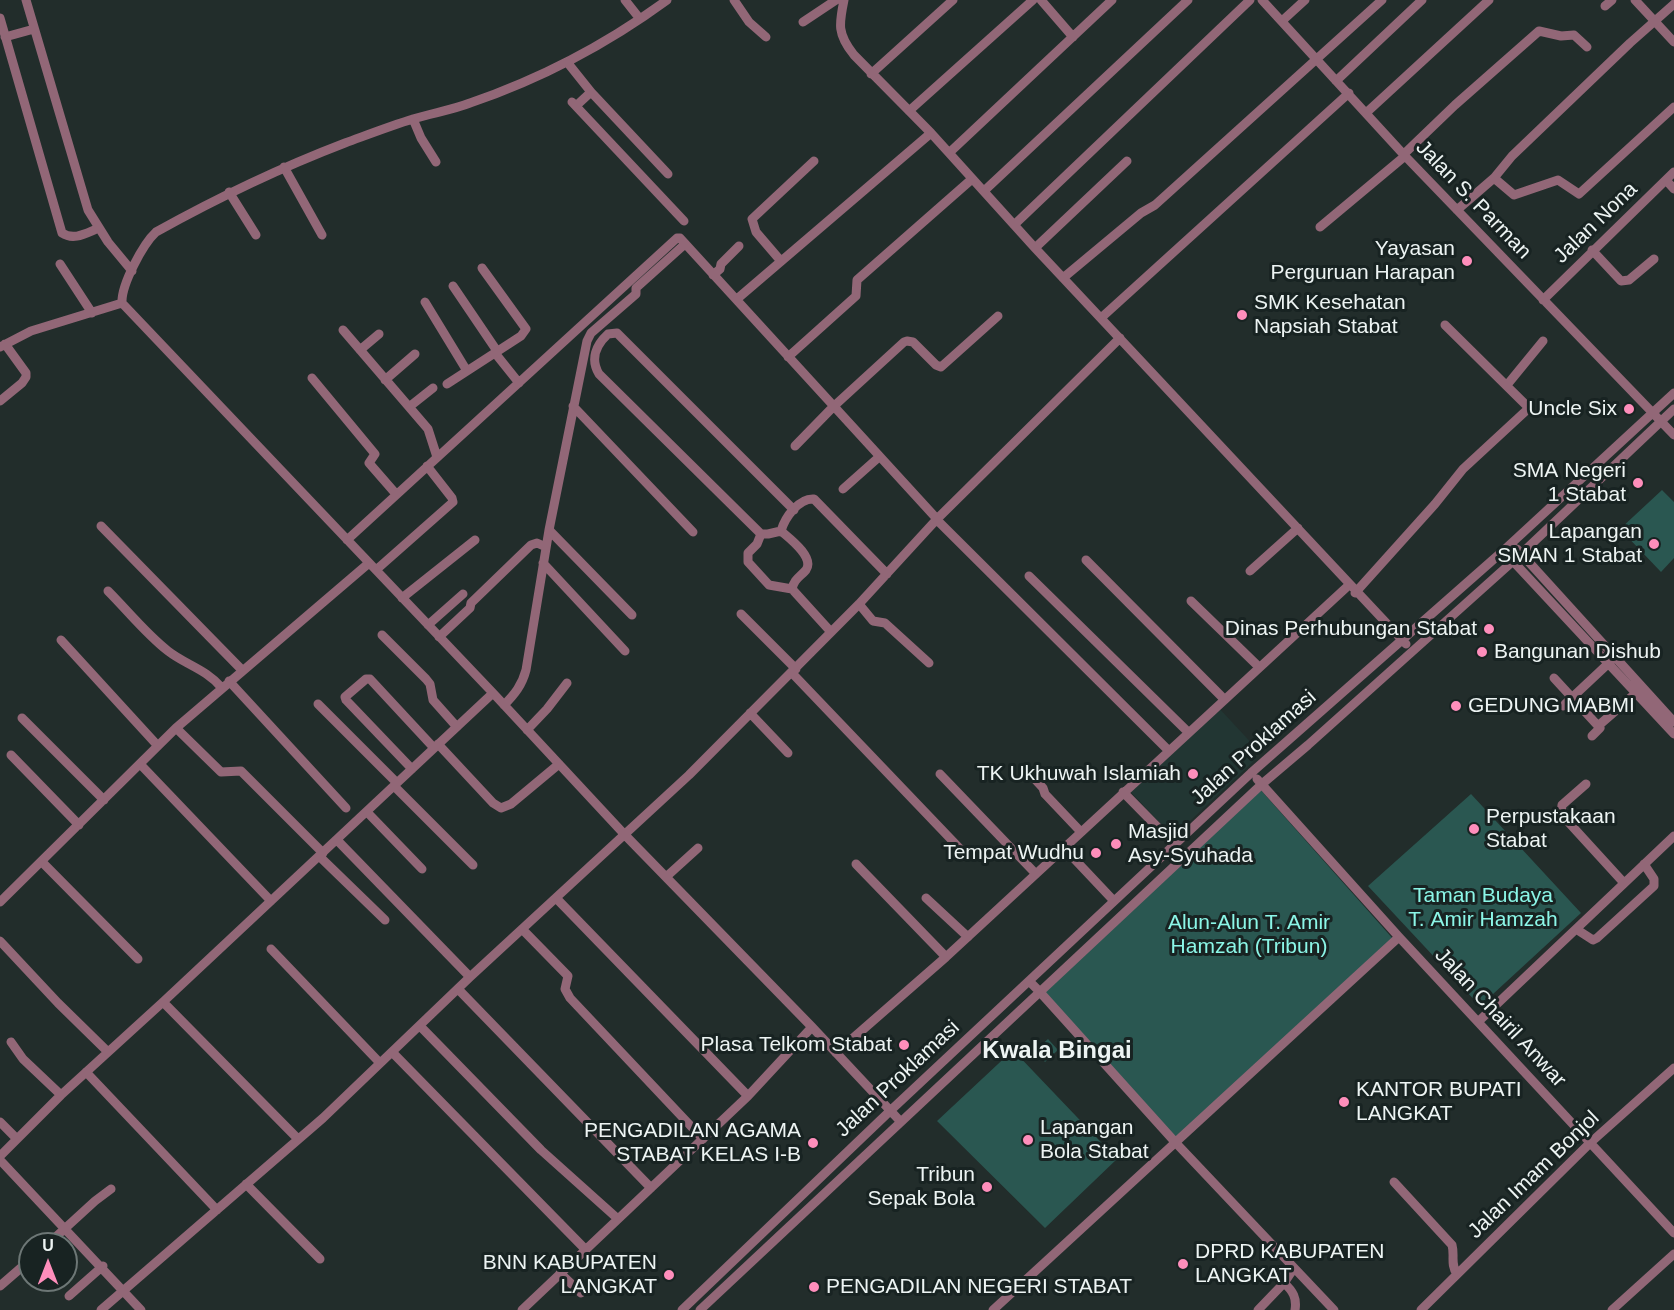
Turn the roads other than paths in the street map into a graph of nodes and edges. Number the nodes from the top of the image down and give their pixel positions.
1 (26, 0) edge
2 (625, 0) edge
3 (666, 0) edge
4 (735, 0) edge
5 (836, 0) edge
6 (844, 0) edge
7 (953, 0) edge
8 (1033, 0) edge
9 (1041, 0) edge
10 (1112, 0) edge
11 (1188, 0) edge
12 (1250, 0) edge
13 (1262, 0) edge
14 (1305, 0) edge
15 (1382, 0) edge
16 (1422, 0) edge
17 (1489, 0) edge
18 (1635, 0) edge
19 (1674, 4) edge
20 (0, 18) edge
21 (640, 19) junction
22 (1282, 21) junction
23 (1654, 21) junction
24 (803, 22) dead end
25 (34, 29) junction
26 (766, 37) dead end
27 (1073, 37) junction
28 (5, 38) junction
29 (1674, 42) edge
30 (1587, 47) dead end
31 (1316, 58) junction
32 (567, 62) junction
33 (871, 74) junction
34 (1336, 81) junction
35 (591, 92) junction
36 (1349, 93) junction
37 (1674, 107) edge
38 (909, 111) junction
39 (1366, 113) junction
40 (413, 119) junction
41 (931, 133) junction
42 (949, 153) junction
43 (1404, 155) junction
44 (814, 161) dead end
45 (1127, 161) dead end
46 (436, 162) dead end
47 (284, 167) junction
48 (1674, 172) edge
49 (668, 174) dead end
50 (1494, 178) junction
51 (972, 179) junction
52 (1666, 180) junction
53 (1674, 189) edge
54 (984, 191) junction
55 (229, 192) junction
56 (1456, 210) junction
57 (684, 221) dead end
58 (1014, 225) junction
59 (1320, 227) dead end
60 (99, 228) junction
61 (256, 235) dead end
62 (322, 235) dead end
63 (683, 242) junction
64 (739, 246) dead end
65 (1035, 248) junction
66 (1593, 250) junction
67 (1654, 259) dead end
68 (780, 260) junction
69 (60, 264) dead end
70 (482, 268) dead end
71 (132, 271) junction
72 (713, 274) junction
73 (1063, 278) junction
74 (453, 286) dead end
75 (737, 299) junction
76 (1543, 300) junction
77 (425, 302) dead end
78 (122, 303) junction
79 (92, 313) junction
80 (998, 316) dead end
81 (1101, 318) junction
82 (1445, 324) dead end
83 (343, 330) dead end
84 (379, 334) dead end
85 (1120, 338) junction
86 (1543, 341) dead end
87 (2, 345) edge
88 (360, 350) junction
89 (496, 352) junction
90 (416, 354) dead end
91 (788, 357) junction
92 (467, 371) junction
93 (312, 378) dead end
94 (385, 380) junction
95 (519, 383) junction
96 (447, 384) dead end
97 (1507, 385) junction
98 (433, 388) dead end
99 (1674, 393) edge
100 (0, 401) edge
101 (573, 405) junction
102 (409, 407) junction
103 (833, 407) junction
104 (1674, 409) edge
105 (1653, 412) junction
106 (1661, 421) junction
107 (1674, 435) edge
108 (795, 446) dead end
109 (437, 457) junction
110 (879, 457) junction
111 (427, 466) junction
112 (843, 489) dead end
113 (396, 494) junction
114 (794, 510) junction
115 (937, 519) junction
116 (100, 526) dead end
117 (1298, 528) junction
118 (549, 530) junction
119 (781, 531) junction
120 (693, 532) dead end
121 (761, 534) junction
122 (347, 540) junction
123 (475, 540) dead end
124 (1511, 543) junction
125 (542, 545) junction
126 (1503, 550) junction
127 (1521, 554) junction
128 (1086, 560) dead end
129 (1513, 560) junction
130 (543, 563) junction
131 (372, 566) junction
132 (1250, 571) dead end
133 (886, 574) junction
134 (1029, 576) dead end
135 (792, 589) junction
136 (1352, 589) junction
137 (108, 591) dead end
138 (463, 594) dead end
139 (402, 598) junction
140 (1191, 601) dead end
141 (859, 604) junction
142 (741, 614) dead end
143 (632, 615) dead end
144 (428, 625) junction
145 (831, 632) junction
146 (382, 635) dead end
147 (439, 637) junction
148 (61, 640) dead end
149 (1402, 640) junction
150 (625, 651) dead end
151 (1412, 651) junction
152 (1612, 661) junction
153 (929, 663) dead end
154 (1259, 667) junction
155 (242, 670) junction
156 (794, 671) junction
157 (1554, 678) dead end
158 (567, 683) dead end
159 (225, 684) junction
160 (493, 693) junction
161 (1636, 693) junction
162 (1572, 697) junction
163 (1224, 699) junction
164 (318, 704) dead end
165 (504, 705) junction
166 (1563, 706) dead end
167 (750, 713) junction
168 (22, 718) dead end
169 (1674, 722) edge
170 (1599, 726) junction
171 (457, 727) junction
172 (176, 728) junction
173 (526, 730) junction
174 (1188, 732) junction
175 (1674, 735) edge
176 (1592, 736) dead end
177 (158, 746) junction
178 (436, 746) junction
179 (1168, 750) junction
180 (788, 753) dead end
181 (11, 755) dead end
182 (559, 764) junction
183 (140, 765) junction
184 (412, 769) junction
185 (1251, 773) junction
186 (940, 774) dead end
187 (1032, 776) dead end
188 (1262, 784) junction
189 (1586, 784) dead end
190 (398, 788) junction
191 (1123, 792) junction
192 (104, 800) junction
193 (346, 808) dead end
194 (370, 815) junction
195 (79, 825) junction
196 (1081, 832) junction
197 (625, 835) junction
198 (1674, 836) edge
199 (341, 844) junction
200 (1175, 845) junction
201 (698, 848) dead end
202 (1064, 848) junction
203 (966, 855) dead end
204 (323, 858) junction
205 (42, 862) junction
206 (856, 864) dead end
207 (1644, 864) junction
208 (473, 865) dead end
209 (422, 869) dead end
210 (1036, 874) junction
211 (666, 877) junction
212 (1624, 883) junction
213 (556, 898) junction
214 (926, 898) dead end
215 (271, 901) junction
216 (1114, 901) junction
217 (0, 902) edge
218 (385, 920) dead end
219 (522, 929) junction
220 (1576, 929) junction
221 (968, 937) junction
222 (1399, 937) junction
223 (0, 941) edge
224 (271, 949) dead end
225 (946, 957) junction
226 (138, 959) dead end
227 (470, 977) junction
228 (1029, 981) junction
229 (458, 988) junction
230 (1039, 990) junction
231 (164, 1002) junction
232 (1479, 1022) junction
233 (420, 1026) junction
234 (812, 1027) junction
235 (11, 1042) dead end
236 (108, 1052) junction
237 (392, 1052) junction
238 (836, 1053) junction
239 (380, 1063) junction
240 (1674, 1068) edge
241 (86, 1072) junction
242 (61, 1095) junction
243 (748, 1096) junction
244 (890, 1111) junction
245 (0, 1122) edge
246 (902, 1122) junction
247 (16, 1138) junction
248 (298, 1139) junction
249 (703, 1139) junction
250 (1175, 1142) junction
251 (1590, 1143) junction
252 (0, 1158) edge
253 (1394, 1182) dead end
254 (246, 1184) junction
255 (651, 1188) junction
256 (111, 1189) dead end
257 (217, 1210) junction
258 (618, 1219) junction
259 (65, 1229) junction
260 (62, 1232) edge
261 (1674, 1233) edge
262 (586, 1250) junction
263 (1674, 1254) edge
264 (320, 1259) dead end
265 (102, 1266) junction
266 (1294, 1268) junction
267 (18, 1270) edge
268 (560, 1274) junction
269 (1457, 1274) junction
270 (1284, 1283) junction
271 (0, 1286) edge
272 (123, 1291) junction
273 (581, 1293) dead end
274 (69, 1296) dead end
275 (695, 1297) junction
276 (702, 1308) edge
277 (101, 1310) edge
278 (141, 1310) edge
279 (522, 1310) edge
280 (682, 1310) edge
281 (993, 1310) edge
282 (1257, 1310) edge
283 (1294, 1310) edge
284 (1334, 1310) edge
285 (1421, 1310) edge
286 (1612, 1310) edge

1 - 25 street
2 - 21 street
3 - 21 street
4 - 26 street
5 - 24 street
6 - 33 street
7 - 33 street
8 - 38 street
9 - 27 street
10 - 27 street
11 - 54 street
12 - 58 street
13 - 22 street, Jalan S. Parman
14 - 22 street
15 - 31 street
16 - 34 street
17 - 39 street
18 - 23 street
19 - 23 street
20 - 28 street
21 - 32 street
22 - 31 street, Jalan S. Parman
23 - 29 street
23 - 50 street
25 - 28 street
25 - 60 street
27 - 42 street
28 - 60 street
30 - 43 street
31 - 34 street, Jalan S. Parman
31 - 73 street
32 - 35 street
32 - 40 street
33 - 38 street
34 - 36 street, Jalan S. Parman
35 - 49 street
35 - 57 street
36 - 39 street, Jalan S. Parman
36 - 81 street
37 - 50 street
38 - 41 street
39 - 43 street, Jalan S. Parman
40 - 46 street
40 - 47 street
41 - 42 street
41 - 68 street
42 - 51 street
43 - 56 street, Jalan S. Parman
43 - 59 street
44 - 68 street
45 - 65 street
47 - 55 street
47 - 62 street
48 - 52 street, Jalan Nona
50 - 56 street
51 - 54 street
51 - 91 street
52 - 53 street
52 - 66 street, Jalan Nona
54 - 58 street
55 - 61 street
55 - 71 street
56 - 76 street, Jalan S. Parman
58 - 65 street
60 - 71 street
63 - 72 street
63 - 95 street
63 - 101 street
64 - 72 street
65 - 73 street
66 - 67 street
66 - 76 street, Jalan Nona
68 - 75 street
69 - 79 street
70 - 89 street
71 - 78 street
72 - 75 street
73 - 81 street
74 - 89 street
75 - 91 street
76 - 105 street, Jalan S. Parman
77 - 92 street
78 - 79 street
78 - 122 street
79 - 87 street
80 - 103 street
81 - 85 street
82 - 97 street
83 - 88 street
84 - 88 street
85 - 115 street
85 - 117 street
86 - 97 street
87 - 100 street
88 - 94 street
89 - 92 street
89 - 95 street
90 - 94 street
91 - 103 street
92 - 96 street
93 - 113 street
94 - 102 street
95 - 109 street
97 - 136 street
98 - 102 street
99 - 105 street, Jalan Proklamasi
101 - 118 street
101 - 120 street
102 - 109 street
103 - 108 street
103 - 110 street
104 - 106 street, Jalan Proklamasi
105 - 106 street, Jalan S. Parman
105 - 124 street, Jalan Proklamasi
106 - 107 street, Jalan S. Parman
106 - 127 street, Jalan Proklamasi
109 - 111 street
110 - 112 street
110 - 115 street
111 - 113 street
111 - 131 street
113 - 122 street
114 - 119 street
114 - 121 street
114 - 133 street
115 - 133 street
115 - 179 street
116 - 155 street
117 - 132 street
117 - 136 street
118 - 125 street
118 - 143 street
119 - 121 street
119 - 135 street
121 - 135 street
122 - 131 street
123 - 139 street
124 - 126 street, Jalan Proklamasi
124 - 127 street
125 - 130 street
125 - 147 street
126 - 129 street
126 - 149 street, Jalan Proklamasi
127 - 129 street, Jalan Proklamasi
127 - 152 street
128 - 163 street
129 - 151 street, Jalan Proklamasi
129 - 152 street
130 - 150 street
130 - 165 street
131 - 139 street
131 - 155 street
133 - 141 street
134 - 174 street
135 - 145 street
136 - 149 street
136 - 154 street
137 - 159 street
138 - 144 street
139 - 144 street
140 - 154 street
141 - 145 street
141 - 153 street
142 - 156 street
144 - 147 street
145 - 156 street
146 - 171 street
147 - 160 street
148 - 177 street
149 - 151 street
149 - 185 street, Jalan Proklamasi
151 - 188 street, Jalan Proklamasi
152 - 161 street
152 - 162 street
152 - 169 street
154 - 163 street
155 - 159 street
156 - 167 street
156 - 203 street
157 - 162 street
158 - 173 street
159 - 172 street
159 - 193 street
160 - 165 street
160 - 171 street
161 - 170 street
161 - 175 street
162 - 166 street
162 - 170 street
163 - 174 street
164 - 190 street
165 - 173 street
167 - 180 street
167 - 197 street
168 - 192 street
170 - 176 street
171 - 178 street
172 - 177 street
172 - 204 street
173 - 182 street
174 - 179 street
177 - 183 street
178 - 182 street
178 - 184 street
178 - 184 street
179 - 191 street
181 - 195 street
182 - 197 street
183 - 192 street
183 - 215 street
184 - 190 street
185 - 188 street, Jalan Chairil Anwar
185 - 200 street, Jalan Proklamasi
186 - 210 street
187 - 196 street
188 - 222 street, Jalan Chairil Anwar
188 - 230 street, Jalan Proklamasi
189 - 212 street
190 - 194 street
190 - 208 street
191 - 196 street
191 - 200 street
192 - 195 street
194 - 199 street
194 - 209 street
195 - 205 street
196 - 202 street
197 - 211 street
197 - 213 street
198 - 207 street
199 - 204 street
199 - 227 street
200 - 216 street, Jalan Proklamasi
201 - 211 street
202 - 210 street
202 - 216 street
204 - 215 street
204 - 218 street
205 - 217 street
205 - 226 street
206 - 225 street
207 - 212 street
207 - 220 street
210 - 221 street
211 - 234 street
212 - 220 street
213 - 219 street
213 - 243 street
214 - 221 street
215 - 231 street
216 - 228 street, Jalan Proklamasi
219 - 227 street
219 - 249 street
220 - 232 street
221 - 225 street
222 - 232 street, Jalan Chairil Anwar
222 - 250 street
223 - 236 street
224 - 239 street
225 - 238 street
227 - 229 street
228 - 230 street
228 - 244 street, Jalan Proklamasi
229 - 233 street
229 - 255 street
230 - 246 street, Jalan Proklamasi
230 - 250 street
231 - 236 street
231 - 248 street
232 - 251 street, Jalan Chairil Anwar
233 - 237 street
233 - 258 street
234 - 238 street
234 - 243 street
235 - 242 street
236 - 241 street
237 - 239 street
237 - 262 street
238 - 244 street
239 - 248 street
240 - 251 street, Jalan Imam Bonjol
241 - 242 street
241 - 257 street
242 - 247 street
243 - 249 street
244 - 246 street
244 - 275 street, Jalan Proklamasi
245 - 247 street
246 - 276 street, Jalan Proklamasi
247 - 252 street
248 - 254 street
249 - 255 street
250 - 266 street
250 - 281 street
251 - 261 street, Jalan Chairil Anwar
251 - 269 street, Jalan Imam Bonjol
252 - 259 street
253 - 269 street
254 - 257 street
254 - 264 street
255 - 258 street
256 - 259 street
257 - 272 street
258 - 262 street
259 - 260 street
259 - 265 street
262 - 268 street
263 - 286 street
265 - 272 street
265 - 274 street
266 - 270 street
266 - 284 street
267 - 271 street
268 - 273 street
268 - 279 street
269 - 285 street, Jalan Imam Bonjol
270 - 282 street
270 - 283 street
272 - 277 street
272 - 278 street
275 - 276 street
275 - 280 street, Jalan Proklamasi

